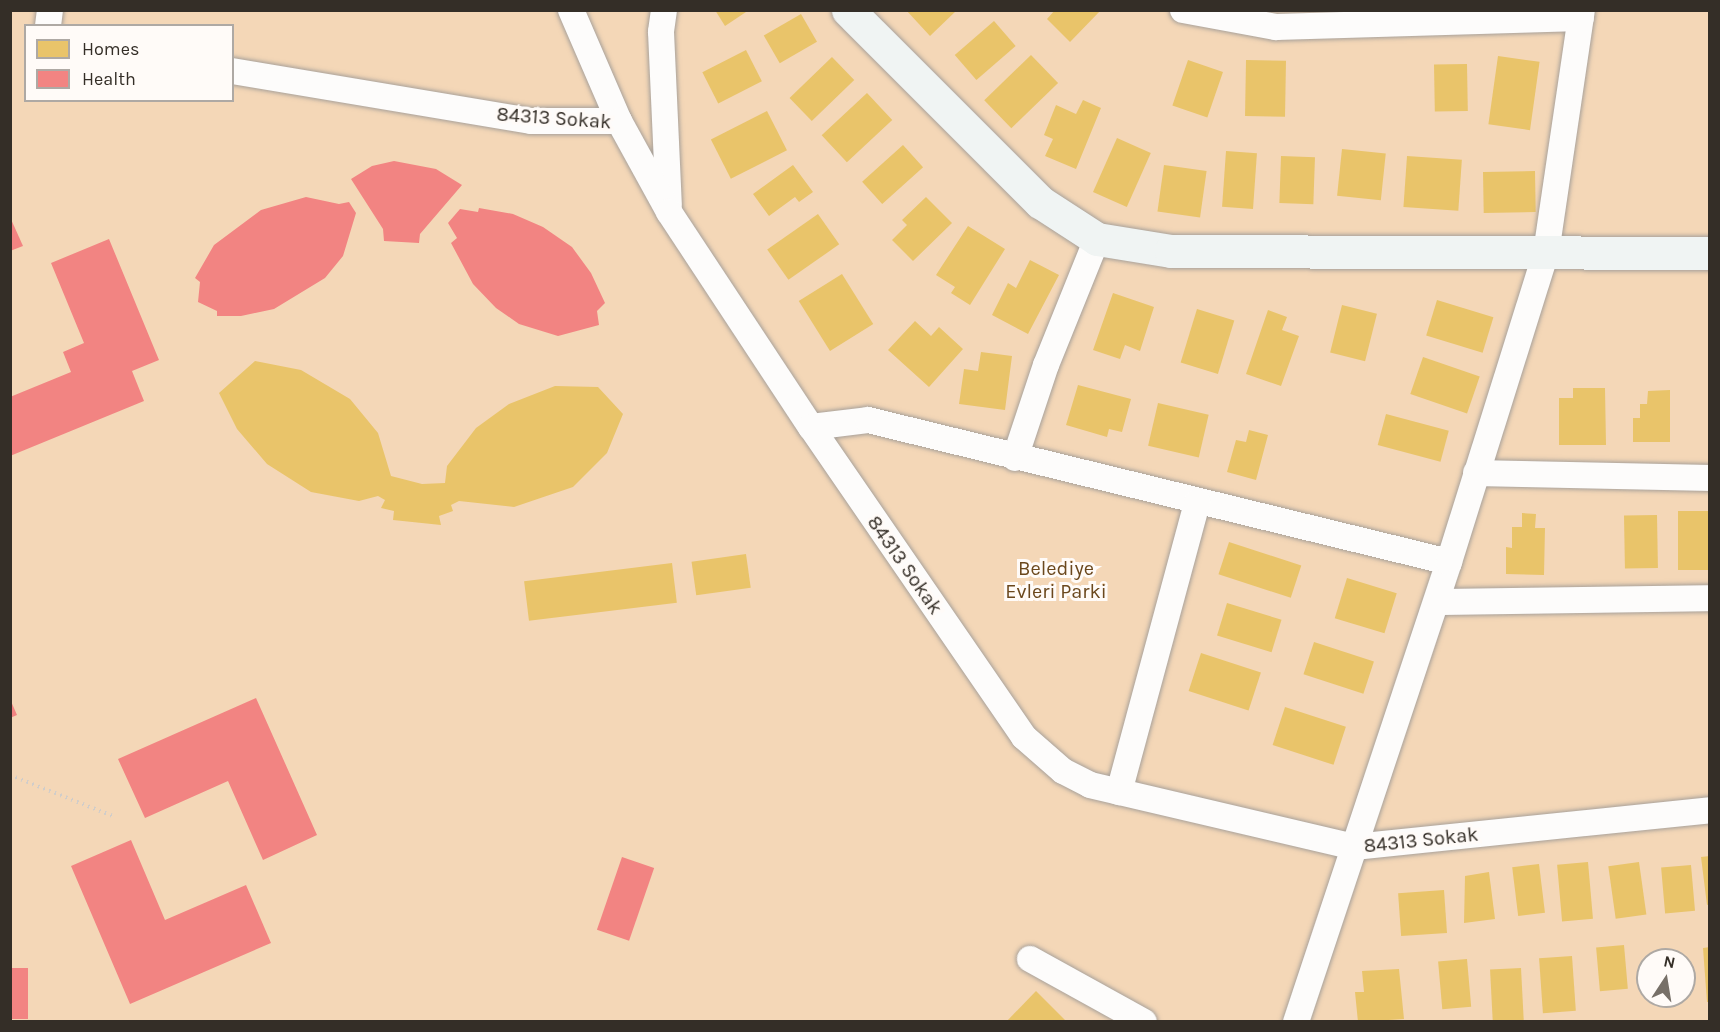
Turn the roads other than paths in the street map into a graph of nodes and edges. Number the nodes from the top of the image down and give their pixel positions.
1 (571, 10) edge
2 (664, 10) edge
3 (848, 10) edge
4 (1183, 10) edge
5 (1581, 14) edge
6 (234, 71) edge
7 (619, 120) junction
8 (669, 212) junction
9 (1097, 239) junction
10 (1546, 253) junction
11 (1710, 253) edge
12 (811, 428) junction
13 (1015, 458) junction
14 (1476, 473) junction
15 (1710, 478) edge
16 (1197, 502) junction
17 (1449, 562) junction
18 (1710, 598) edge
19 (1437, 602) junction
20 (1119, 792) junction
21 (1710, 810) edge
22 (1354, 847) junction
23 (1030, 959) dead end
24 (1144, 1022) edge
25 (1296, 1022) edge

1 - 7 street
2 - 8 street
3 - 9 street
4 - 5 street
5 - 10 street
6 - 7 street, 84313 Sokak
7 - 8 street, 84313 Sokak
8 - 12 street, 84313 Sokak
9 - 10 street
9 - 13 street
10 - 11 street
10 - 14 street
12 - 13 street
12 - 20 street, 84313 Sokak
13 - 16 street
14 - 15 street
14 - 17 street
16 - 17 street
16 - 20 street
17 - 19 street
18 - 19 street
19 - 22 street
20 - 22 street, 84313 Sokak
21 - 22 street, 84313 Sokak
22 - 25 street
23 - 24 street

